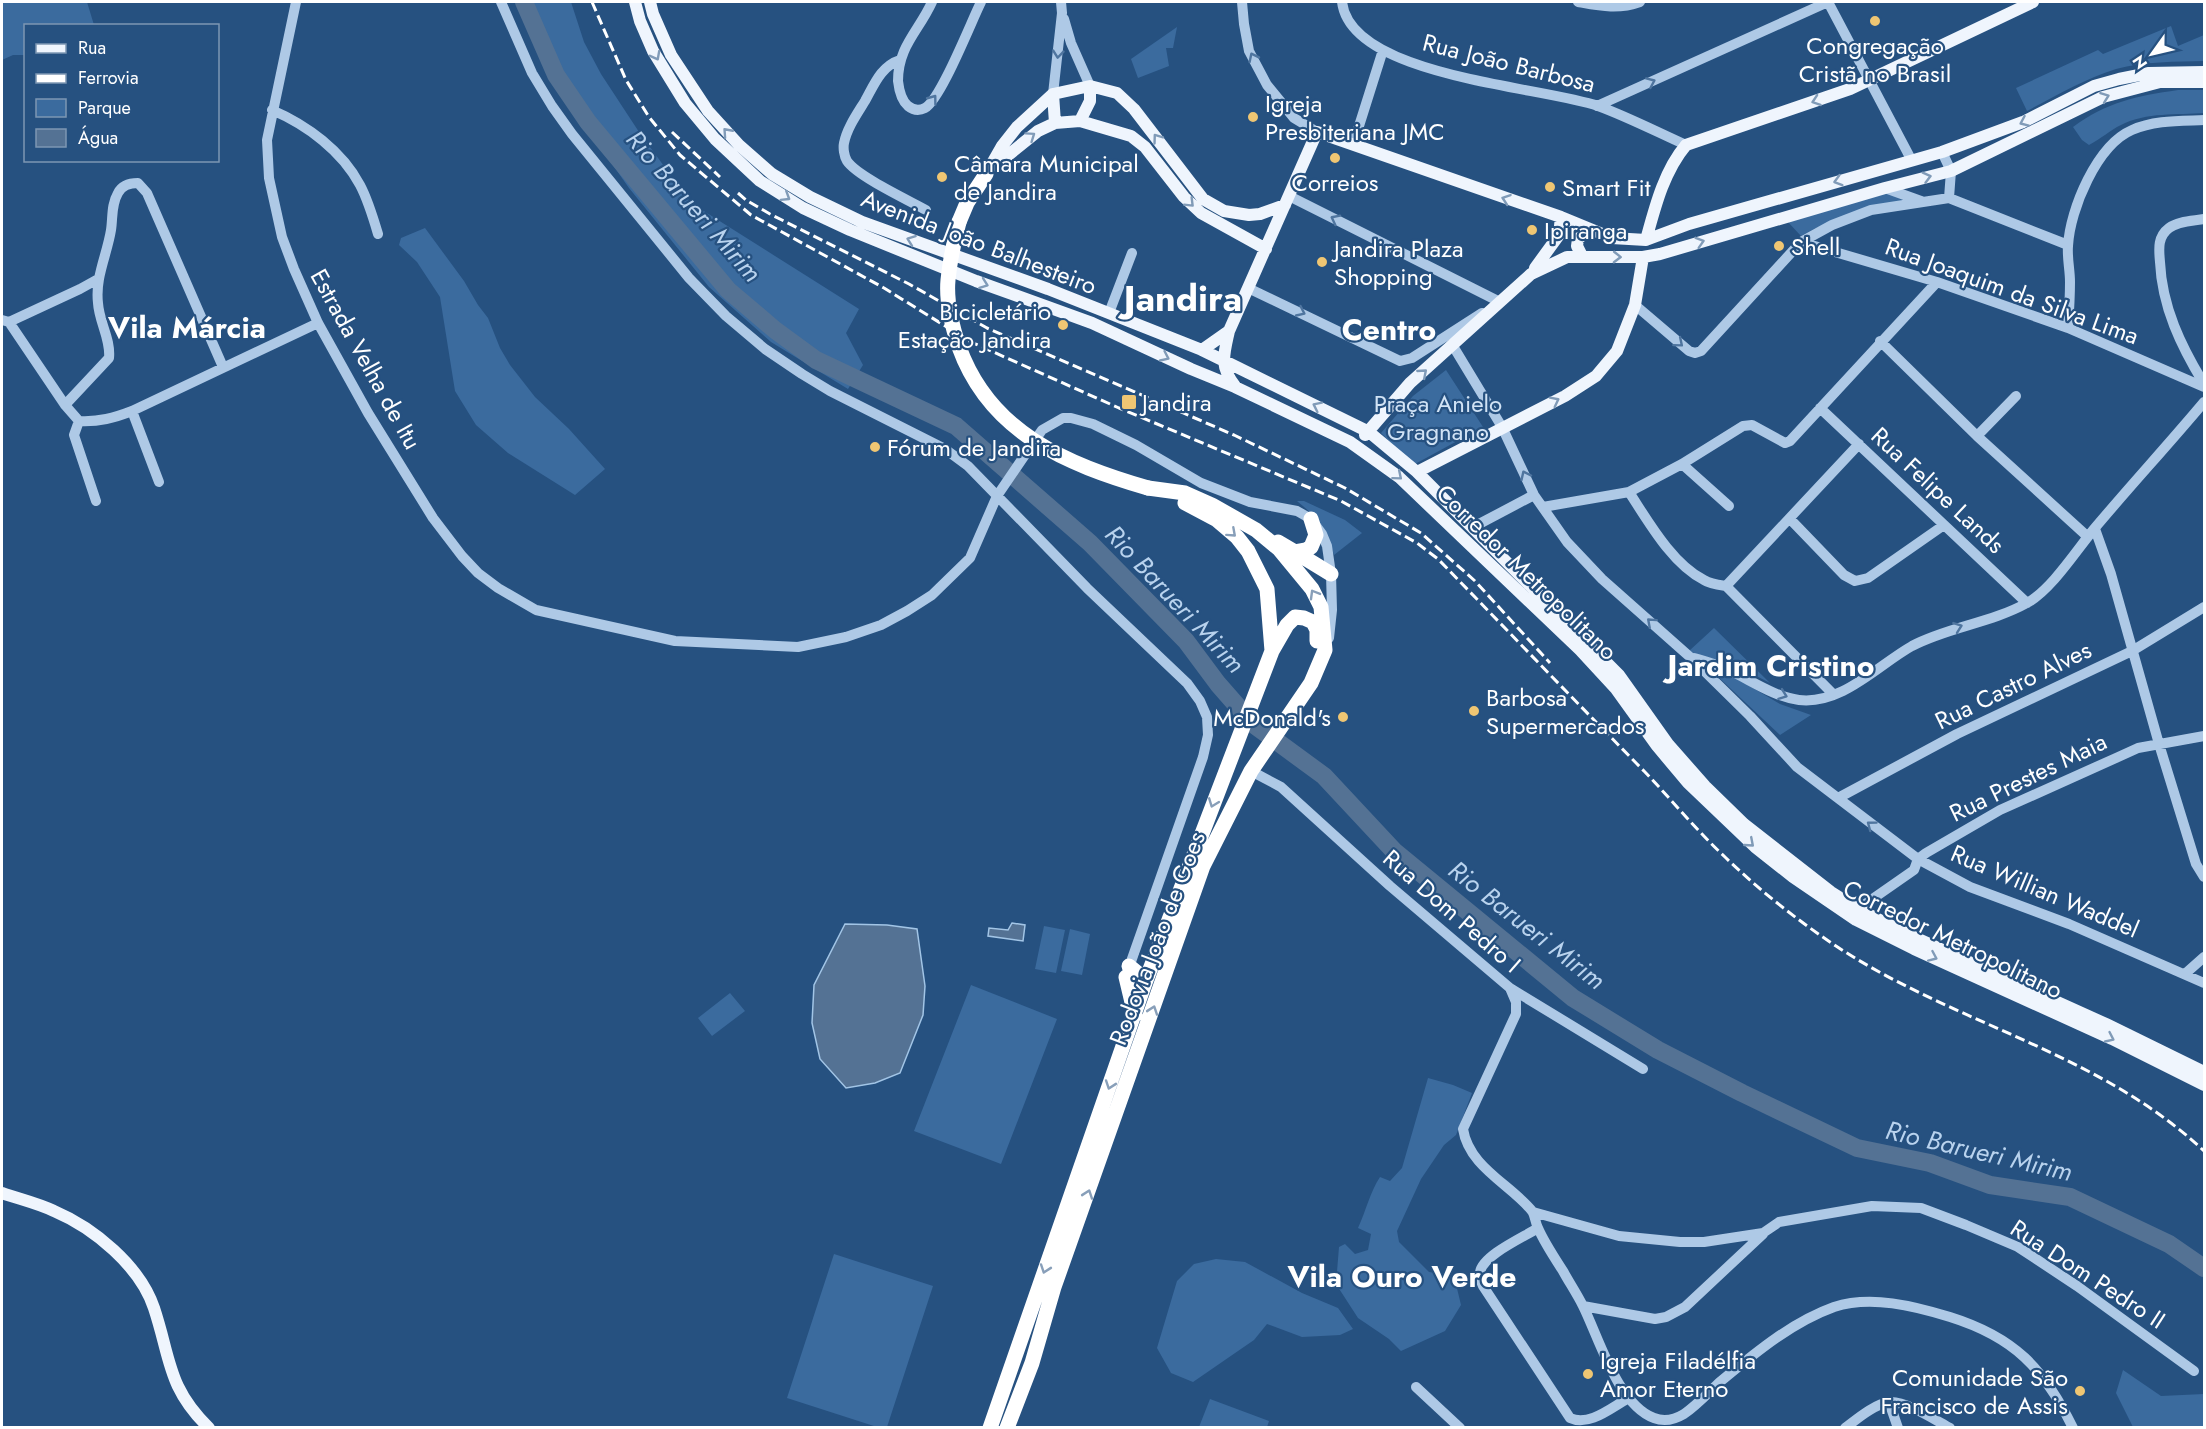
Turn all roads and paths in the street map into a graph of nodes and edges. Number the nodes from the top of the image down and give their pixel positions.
1 (296, 2) edge
2 (501, 2) edge
3 (635, 2) edge
4 (650, 2) edge
5 (931, 2) edge
6 (981, 2) edge
7 (1061, 2) edge
8 (1242, 2) edge
9 (1342, 2) edge
10 (1578, 2) edge
11 (1640, 2) edge
12 (1828, 2) edge
13 (2026, 3) edge
14 (1062, 13) junction
15 (1383, 50) junction
16 (900, 60) junction
17 (2205, 72) edge
18 (1870, 80) junction
19 (2205, 82) edge
20 (1090, 86) junction
21 (1053, 94) junction
22 (1597, 106) junction
23 (272, 111) junction
24 (2205, 120) edge
25 (1080, 121) junction
26 (1055, 123) junction
27 (1317, 132) junction
28 (1686, 145) junction
29 (1353, 146) junction
30 (1942, 152) junction
31 (1912, 160) junction
32 (1951, 171) junction
33 (986, 174) junction
34 (1884, 188) junction
35 (1949, 198) junction
36 (1287, 201) junction
37 (1923, 201) junction
38 (926, 210) dead end
39 (1561, 217) junction
40 (2205, 219) edge
41 (1589, 230) junction
42 (378, 234) dead end
43 (1646, 240) junction
44 (1801, 242) junction
45 (2068, 245) junction
46 (1266, 249) junction
47 (1132, 253) dead end
48 (1582, 256) junction
49 (1643, 257) junction
50 (1531, 274) junction
51 (98, 279) junction
52 (1937, 282) junction
53 (1248, 288) junction
54 (1500, 302) junction
55 (1635, 305) junction
56 (1109, 313) junction
57 (5, 321) edge
58 (318, 323) junction
59 (2068, 328) junction
60 (1229, 331) junction
61 (1880, 341) junction
62 (1453, 346) junction
63 (1202, 350) junction
64 (1223, 359) junction
65 (223, 367) junction
66 (2205, 386) edge
67 (1235, 387) junction
68 (2016, 396) dead end
69 (2205, 402) edge
70 (65, 405) junction
71 (1820, 408) junction
72 (132, 411) junction
73 (79, 421) junction
74 (1502, 428) junction
75 (1370, 432) junction
76 (1977, 436) junction
77 (1350, 442) junction
78 (1859, 444) junction
79 (1682, 464) junction
80 (1417, 472) junction
81 (159, 482) dead end
82 (1164, 491) junction
83 (1000, 492) junction
84 (1629, 492) junction
85 (1534, 495) junction
86 (96, 501) dead end
87 (1729, 506) dead end
88 (1543, 507) junction
89 (1311, 519) junction
90 (1790, 519) junction
91 (1479, 524) dead end
92 (1944, 525) junction
93 (1256, 530) junction
94 (2092, 533) junction
95 (1295, 552) junction
96 (1331, 574) junction
97 (1726, 586) junction
98 (2028, 603) junction
99 (2205, 607) edge
100 (1325, 650) junction
101 (1272, 651) junction
102 (2132, 651) junction
103 (1690, 657) junction
104 (1318, 668) junction
105 (1834, 695) junction
106 (2205, 736) edge
107 (1236, 743) junction
108 (2159, 744) junction
109 (1251, 771) junction
110 (1838, 798) junction
111 (1918, 859) junction
112 (1793, 877) junction
113 (2205, 877) edge
114 (1858, 909) junction
115 (2205, 957) edge
116 (1127, 972) junction
117 (2186, 974) junction
118 (1146, 980) junction
119 (2205, 983) edge
120 (1510, 988) junction
121 (1135, 1015) junction
122 (1643, 1069) dead end
123 (2205, 1072) edge
124 (2205, 1085) edge
125 (2, 1193) edge
126 (1533, 1212) junction
127 (1538, 1228) junction
128 (1763, 1233) junction
129 (1583, 1306) junction
130 (1032, 1363) junction
131 (2194, 1371) dead end
132 (1416, 1387) dead end
133 (1628, 1399) junction
134 (1889, 1402) junction
135 (209, 1428) edge
136 (990, 1428) edge
137 (1007, 1428) edge
138 (1017, 1428) edge
139 (1460, 1428) edge
140 (1845, 1428) edge
141 (1898, 1428) edge
142 (1950, 1428) edge
143 (2073, 1428) edge

1 - 23 street, Estrada Velha de Itu
2 - 83 street
3 -> 67 main road, Avenida João Balhesteiro
56 -> 4 main road, Avenida João Balhesteiro
5 - 16 street
16 -> 6 street
7 - 14 street
27 -> 8 street
9 - 15 street, Rua João Barbosa
10 - 11 street
12 - 18 street
22 -> 12 street
13 - 18 main road
14 - 20 street
14 -> 21 street
15 - 22 street, Rua João Barbosa
15 - 29 street
16 - 38 street
17 -> 30 main road
18 -> 28 main road
18 - 31 street
32 -> 19 main road
20 - 21 main road
20 - 25 main road
36 -> 20 main road
21 - 26 main road
21 - 33 main road
22 - 28 street, Rua João Barbosa
23 - 42 street
23 - 58 street, Estrada Velha de Itu
24 - 45 street
25 - 26 main road
25 -> 46 main road
33 -> 26 main road
27 - 29 main road
27 - 36 main road
28 - 43 main road
39 -> 29 main road
30 - 31 main road
30 - 32 street
31 -> 43 main road
34 -> 32 main road
32 - 35 street
33 - 82 highway, Rodovia João de Goes, bridge
34 - 37 street
49 -> 34 main road
35 - 37 street
35 - 45 street
36 - 46 main road
54 -> 36 street
37 - 44 street
39 - 41 main road
39 - 50 main road
40 - 66 street
41 - 43 main road
41 - 48 main road
44 - 52 street, Rua Joaquim da Silva Lima
55 -> 44 street
45 - 59 street
46 - 53 main road
47 - 56 street
48 -> 49 main road
48 - 50 main road
49 - 55 main road
50 - 54 main road
51 - 57 street
51 - 65 street
51 - 70 street
52 - 59 street, Rua Joaquim da Silva Lima
52 - 61 street
53 -> 54 street
53 - 60 main road
54 - 62 main road
74 -> 55 main road
56 - 63 main road, Avenida João Balhesteiro
57 - 70 street
58 - 65 street
58 - 83 street, Estrada Velha de Itu
59 - 66 street, Rua Joaquim da Silva Lima
60 - 63 main road
60 - 64 main road
61 - 71 street
61 - 76 street
62 - 74 street, Rua Willian Waddel
75 -> 62 main road
63 - 64 main road, Avenida João Balhesteiro
64 - 67 main road
75 -> 64 main road, Avenida João Balhesteiro
65 - 72 street
67 - 77 main road, Avenida João Balhesteiro
68 - 76 street
69 - 94 street
70 - 73 street
71 - 78 street, Rua Felipe Lands
71 - 79 street
72 - 73 street
72 - 81 street
73 - 86 street
74 - 80 main road
85 -> 74 street, Rua Willian Waddel
75 - 77 main road
75 - 80 main road, Avenida João Balhesteiro
76 - 94 street
77 -> 112 main road, Corredor Metropolitano
78 - 90 street
78 - 92 street, Rua Felipe Lands
79 - 84 street
79 - 87 street
80 - 114 main road, Avenida João Balhesteiro
82 - 93 highway, Rodovia João de Goes
82 -> 101 highway
83 - 89 street, Estrada Velha de Itu
83 - 116 street
84 - 88 street
84 - 97 street
85 - 88 street, Rua Willian Waddel
85 - 91 street
103 -> 88 street, Rua Willian Waddel
89 - 95 highway
89 - 96 street
90 - 92 street
90 - 97 street
92 - 98 street, Rua Felipe Lands
93 - 95 highway
100 -> 93 highway, Rodovia João de Goes
94 - 98 street
94 - 102 street
95 - 96 highway
96 - 100 street
97 - 105 street
105 -> 98 street
99 - 102 street, Rua Castro Alves
100 - 104 highway, Rodovia João de Goes
101 - 104 highway
101 - 107 highway, Rodovia João de Goes
102 - 108 street
102 - 110 street, Rua Castro Alves
103 -> 105 street
103 - 110 street, Rua Willian Waddel
104 - 109 highway, Rodovia João de Goes
106 - 108 street, Rua Prestes Maia
107 - 109 highway
107 -> 118 highway, Rodovia João de Goes
108 - 111 street, Rua Prestes Maia
108 - 113 street
109 - 120 street, Rua Dom Pedro I
130 -> 109 highway, Rodovia João de Goes
111 -> 110 street, Rua Willian Waddel
111 - 114 street, Rua Prestes Maia
111 - 117 street, Rua Willian Waddel
112 - 114 main road
112 -> 124 main road, Corredor Metropolitano
114 - 123 main road
115 - 117 street
116 - 118 highway
116 - 121 highway
117 - 119 street, Rua Willian Waddel
118 - 121 highway, Rodovia João de Goes
120 - 122 street
120 - 126 street, Rua Dom Pedro I
121 -> 136 highway, Rodovia João de Goes
125 - 135 main road
126 - 127 street
126 - 128 street, Rua Dom Pedro II
127 - 129 street
127 - 133 street
128 - 129 street
128 - 131 street, Rua Dom Pedro II
129 - 133 street
130 - 137 highway, Rodovia João de Goes
130 - 138 highway
132 - 139 street
133 - 143 street
134 - 140 street
134 - 141 street
134 - 142 street

